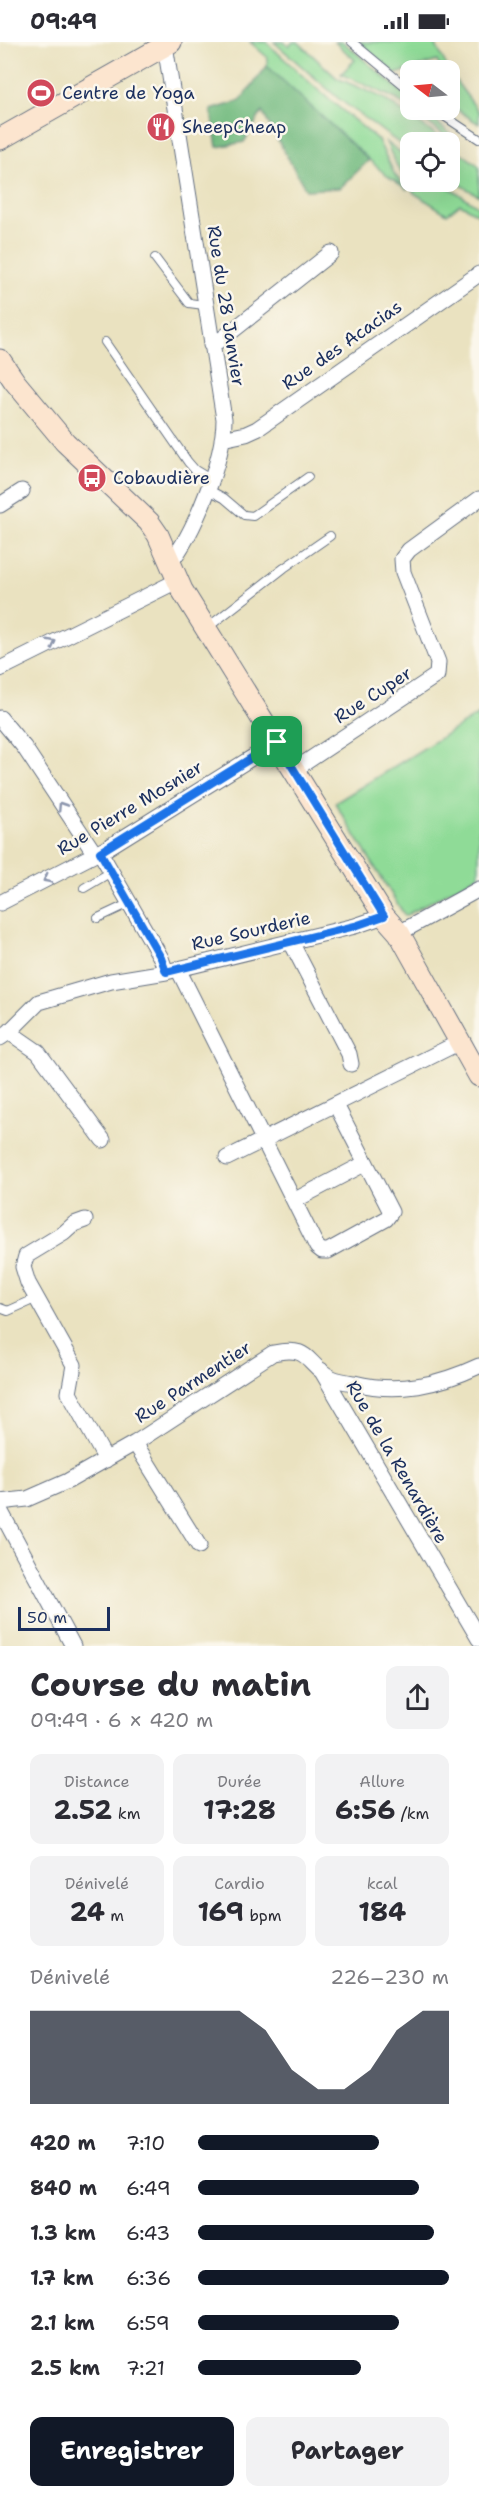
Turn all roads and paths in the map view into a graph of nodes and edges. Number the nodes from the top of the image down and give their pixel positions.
1 (352, 42) edge
2 (168, 44) edge
3 (400, 82) edge
4 (450, 120) edge
5 (0, 139) edge
6 (479, 139) edge
7 (331, 253) dead end
8 (155, 258) dead end
9 (479, 274) edge
10 (204, 305) junction
11 (105, 342) dead end
12 (211, 345) junction
13 (0, 360) edge
14 (222, 439) junction
15 (308, 477) dead end
16 (208, 484) junction
17 (22, 491) dead end
18 (479, 499) edge
19 (0, 505) edge
20 (330, 536) dead end
21 (173, 572) junction
22 (206, 629) junction
23 (0, 669) edge
24 (0, 718) edge
25 (277, 742) junction
26 (294, 770) junction
27 (97, 853) junction
28 (111, 872) junction
29 (84, 888) dead end
30 (479, 889) edge
31 (0, 903) edge
32 (135, 913) junction
33 (384, 916) junction
34 (98, 918) dead end
35 (399, 933) junction
36 (291, 942) junction
37 (172, 970) junction
38 (5, 1035) edge
39 (460, 1042) junction
40 (351, 1064) dead end
41 (479, 1076) edge
42 (336, 1105) junction
43 (103, 1140) dead end
44 (262, 1140) junction
45 (227, 1158) dead end
46 (366, 1163) junction
47 (301, 1197) dead end
48 (85, 1220) dead end
49 (37, 1298) junction
50 (0, 1308) edge
51 (479, 1366) edge
52 (319, 1367) junction
53 (135, 1443) junction
54 (106, 1460) junction
55 (0, 1502) edge
56 (0, 1510) edge
57 (199, 1546) dead end
58 (479, 1639) edge
59 (73, 1646) edge

1 - 3 lane
2 - 5 street
2 - 10 street, Rue du 28 Janvier
4 - 6 lane
7 - 12 street
8 - 10 lane
9 - 14 street, Rue des Acacias
10 - 12 street, Rue du 28 Janvier
11 - 16 lane
12 - 14 street, Rue du 28 Janvier
13 - 21 street
14 - 16 street, Rue du 28 Janvier
15 - 16 lane
16 - 21 street, Rue du 28 Janvier
17 - 19 street
18 - 26 street, Rue Cuper
20 - 22 lane
21 - 22 street
23 -> 21 street
22 - 25 street
27 -> 24 street
25 - 26 street
25 - 27 street, Rue Pierre Mosnier
26 - 33 street
27 - 28 street
27 -> 31 street, Rue Pierre Mosnier
28 - 29 lane
28 - 32 street
30 - 35 street
32 - 34 lane
32 - 37 street
33 - 35 street
33 - 36 street, Rue Sourderie
35 - 39 street
36 - 37 street, Rue Sourderie
36 - 40 street
37 - 38 street, Rue Sourderie
37 - 44 street
38 - 43 street
39 - 41 street
39 - 42 street
42 - 44 street
42 - 46 street
44 - 45 street
44 - 46 street
46 - 47 street
48 - 49 street
49 - 50 lane
49 - 54 street
51 - 52 street, Rue Parmentier
52 - 53 street, Rue Parmentier
52 - 58 street, Rue de la Renardière
53 - 54 street, Rue Parmentier
53 - 57 street
54 - 55 street, Rue Parmentier
56 - 59 street

